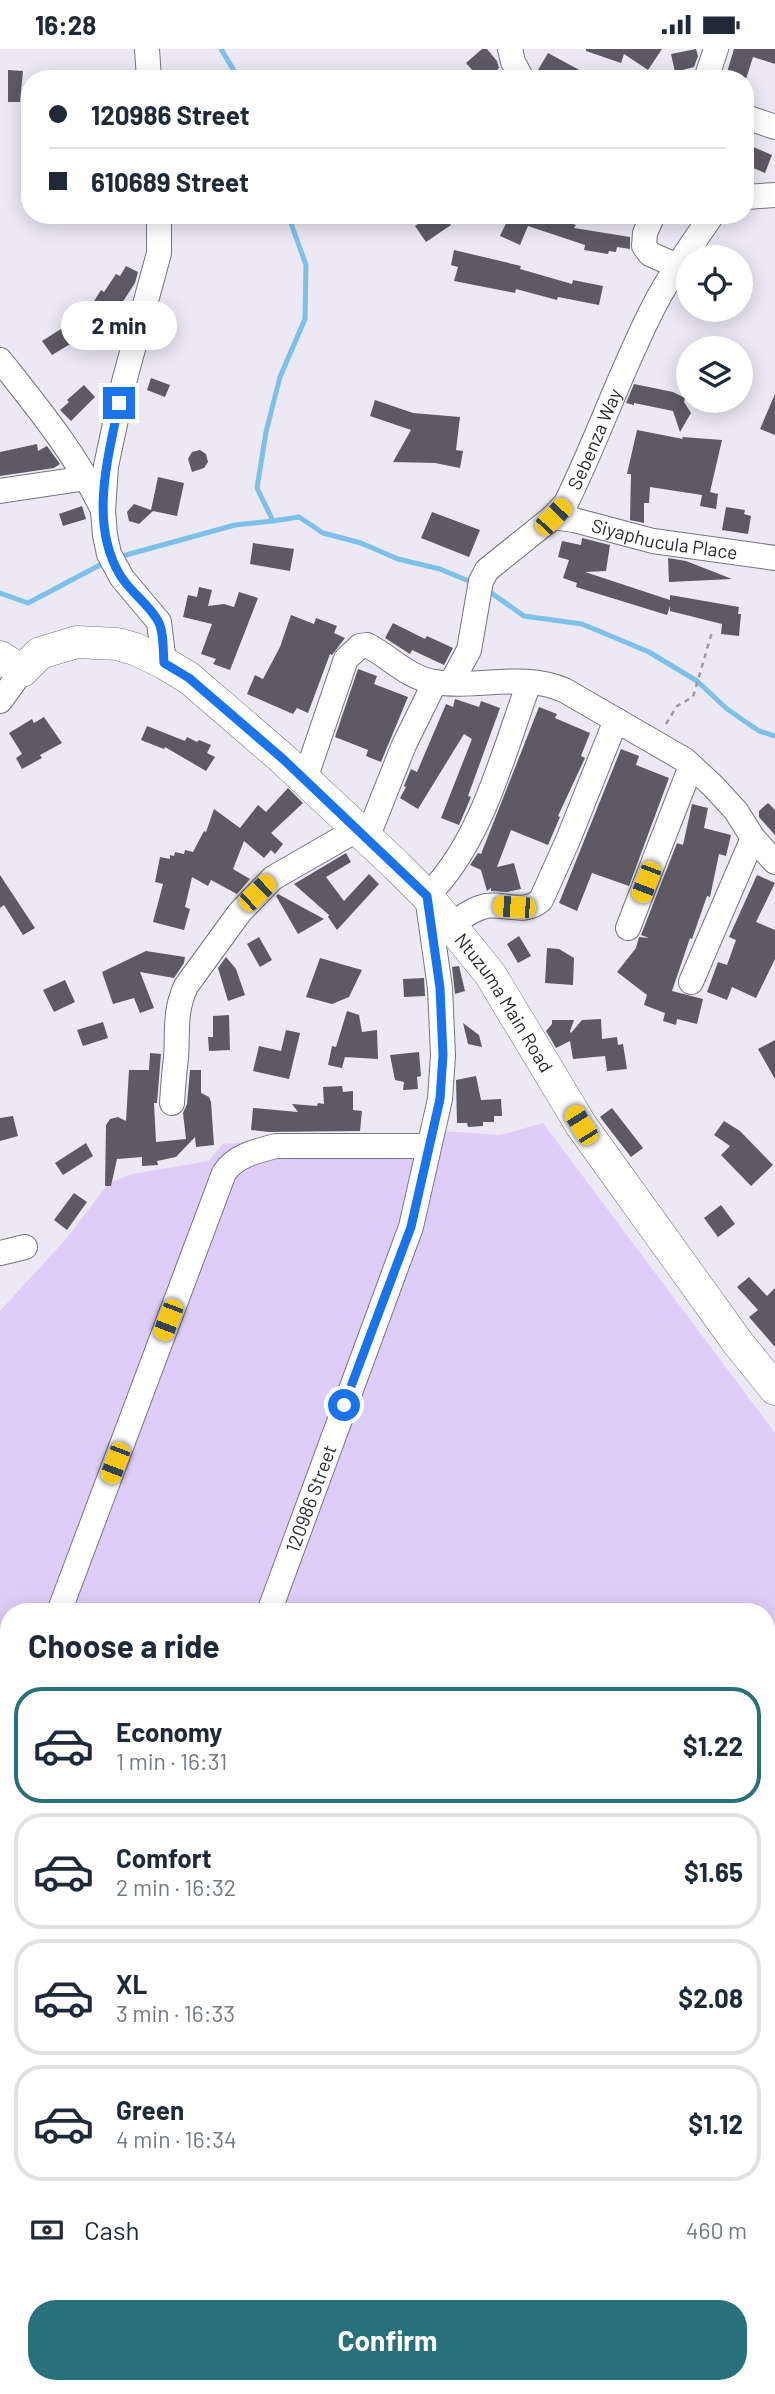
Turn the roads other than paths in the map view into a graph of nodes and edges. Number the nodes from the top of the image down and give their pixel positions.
1 (147, 49) edge
2 (510, 49) edge
3 (716, 49) edge
4 (148, 70) edge
5 (518, 70) edge
6 (709, 70) edge
7 (754, 120) edge
8 (775, 127) edge
9 (775, 195) edge
10 (754, 196) edge
11 (159, 224) edge
12 (649, 224) edge
13 (706, 224) edge
14 (691, 245) edge
15 (676, 266) edge
16 (676, 268) edge
17 (0, 360) edge
18 (87, 478) junction
19 (0, 491) edge
20 (103, 511) junction
21 (553, 517) junction
22 (775, 558) edge
23 (164, 663) junction
24 (11, 664) edge
25 (443, 683) junction
26 (529, 683) junction
27 (0, 701) edge
28 (616, 720) junction
29 (691, 766) junction
30 (305, 779) junction
31 (363, 834) junction
32 (753, 838) junction
33 (775, 862) edge
34 (427, 896) junction
35 (451, 925) junction
36 (628, 928) dead end
37 (691, 982) dead end
38 (172, 1103) dead end
39 (428, 1146) junction
40 (25, 1247) dead end
41 (0, 1253) edge
42 (775, 1389) edge
43 (61, 1603) edge
44 (272, 1603) edge

1 - 4 street
2 - 5 street
3 - 6 street
7 - 8 street
9 - 10 street
11 - 20 street
12 - 15 street
13 - 14 street, Sebenza Way
16 - 21 street, Sebenza Way
17 - 18 street
18 - 19 street
18 - 20 street
20 - 23 street
21 - 22 street, Siyaphucula Place
21 - 25 street, Sebenza Way
23 - 24 main road, Ntuzuma Main Road
23 - 30 main road, Ntuzuma Main Road
24 - 27 street
25 - 26 street
25 - 30 street
25 - 31 street, Sebenza Way
26 - 28 street
26 - 34 street
28 - 29 street
28 - 35 street
29 - 32 street
29 - 36 street
30 - 31 main road, Ntuzuma Main Road
31 - 34 main road, Ntuzuma Main Road
31 - 38 street
32 - 33 street
32 - 37 street
34 - 35 main road, Ntuzuma Main Road
34 - 39 street, 120986 Street
35 - 42 main road, Ntuzuma Main Road
39 - 43 street
39 - 44 street, 120986 Street
40 - 41 street

